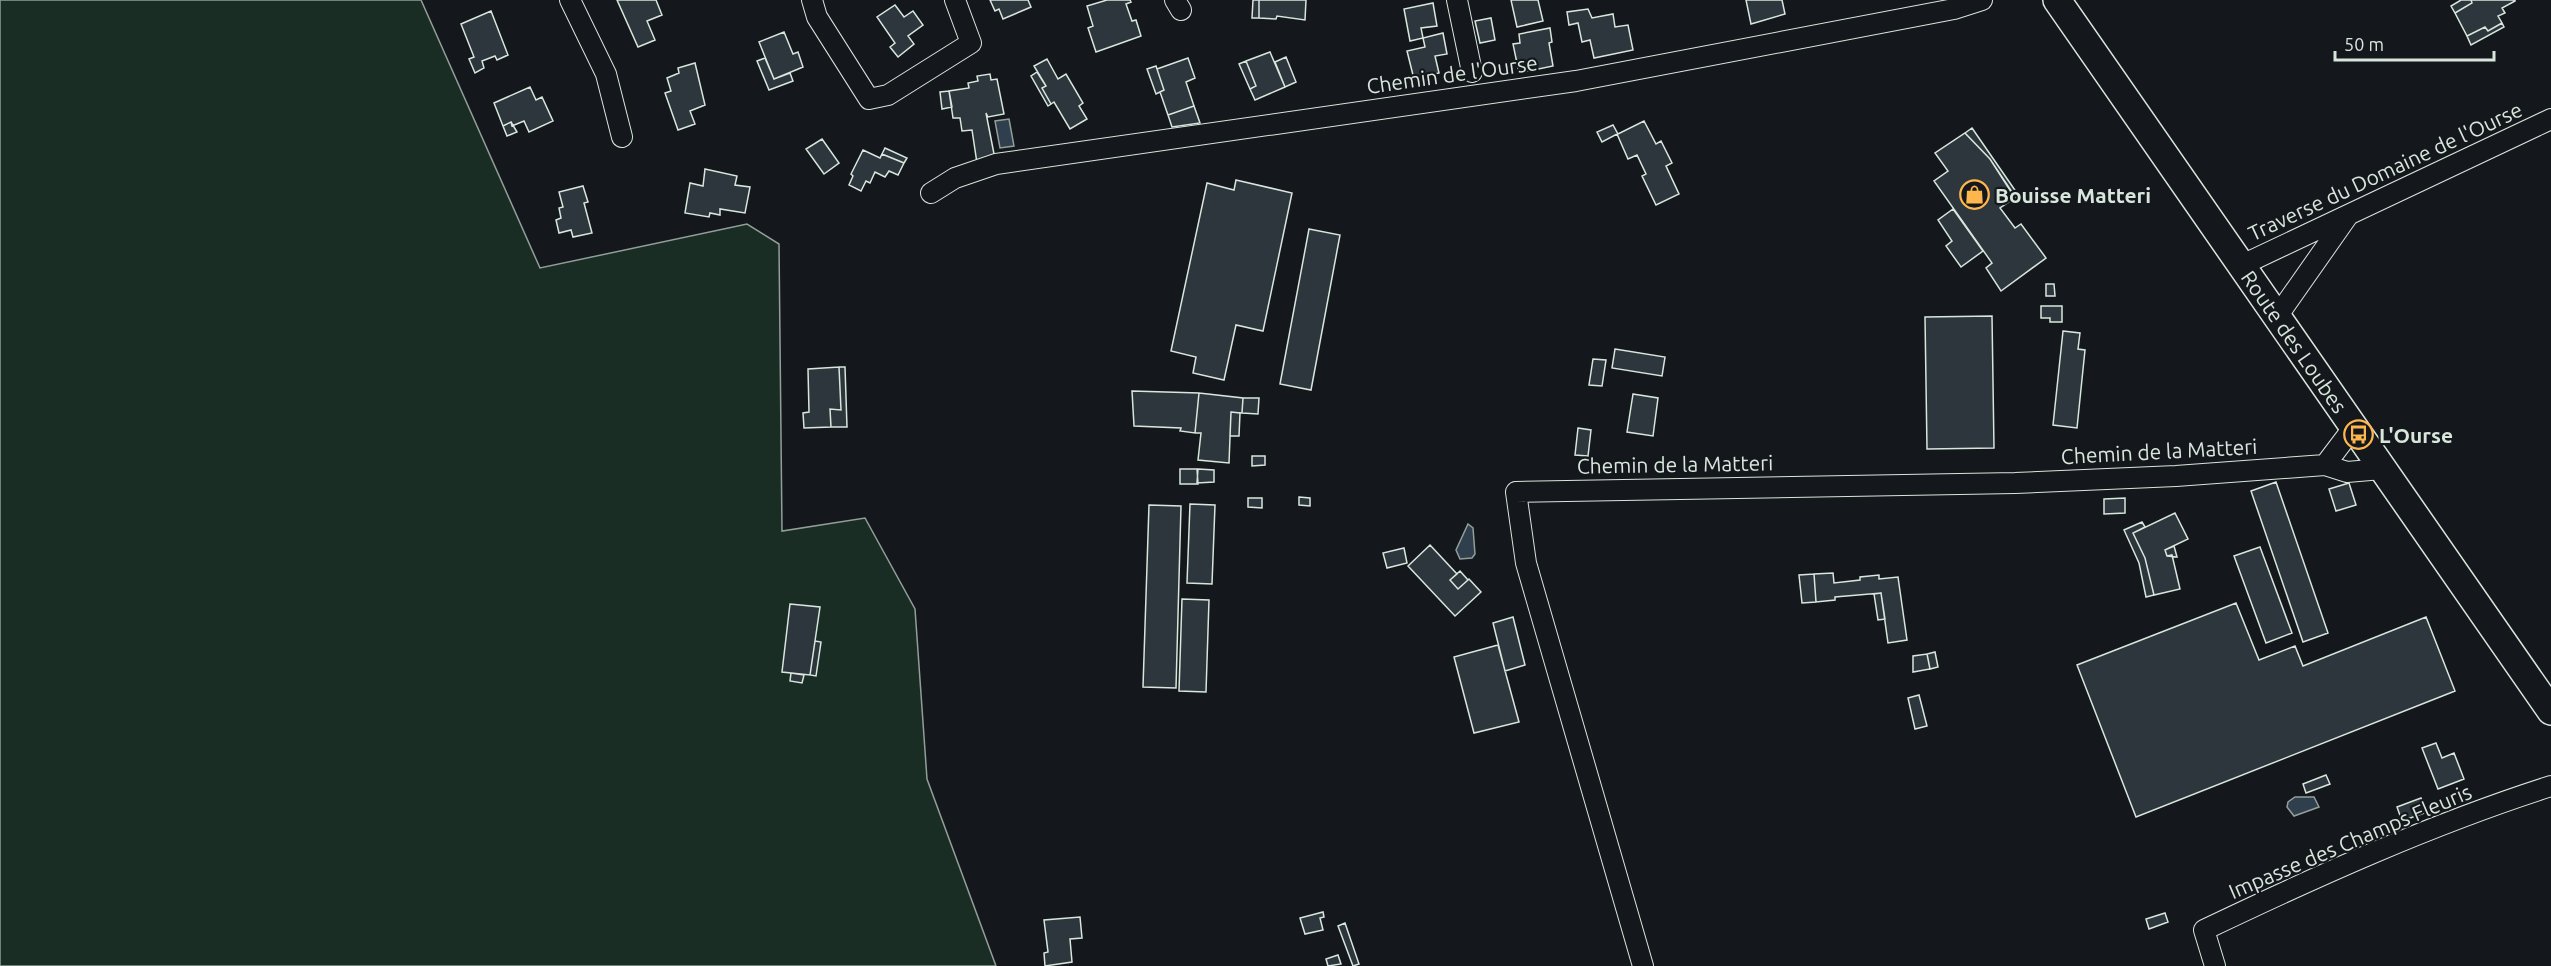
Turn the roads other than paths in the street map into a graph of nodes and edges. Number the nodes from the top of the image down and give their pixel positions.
1 (570, 0) edge
2 (812, 0) edge
3 (955, 0) edge
4 (1457, 0) edge
5 (1982, 0) edge
6 (2057, 0) edge
7 (1472, 72) dead end
8 (2551, 119) edge
9 (622, 137) dead end
10 (932, 194) dead end
11 (2347, 218) junction
12 (2240, 266) junction
13 (2276, 318) junction
14 (2353, 428) junction
15 (2325, 465) junction
16 (2382, 469) junction
17 (2551, 711) edge
18 (2551, 786) edge
19 (1643, 966) edge
20 (2215, 966) edge

1 - 9 street
2 - 3 street
4 - 7 street
5 - 10 street, Chemin de l'Ourse
6 - 12 main road, Route des Loubes
8 - 11 street, Traverse du Domaine de l'Ourse
11 - 12 street, Traverse du Domaine de l'Ourse
11 - 13 street
12 - 13 main road, Route des Loubes
13 - 14 main road, Route des Loubes
14 - 15 street
14 - 16 main road, Route des Loubes
15 - 16 street, Chemin de la Matteri
15 - 19 street, Chemin de la Matteri
16 - 17 main road, Route des Loubes
18 - 20 street, Impasse des Champs Fleuris

